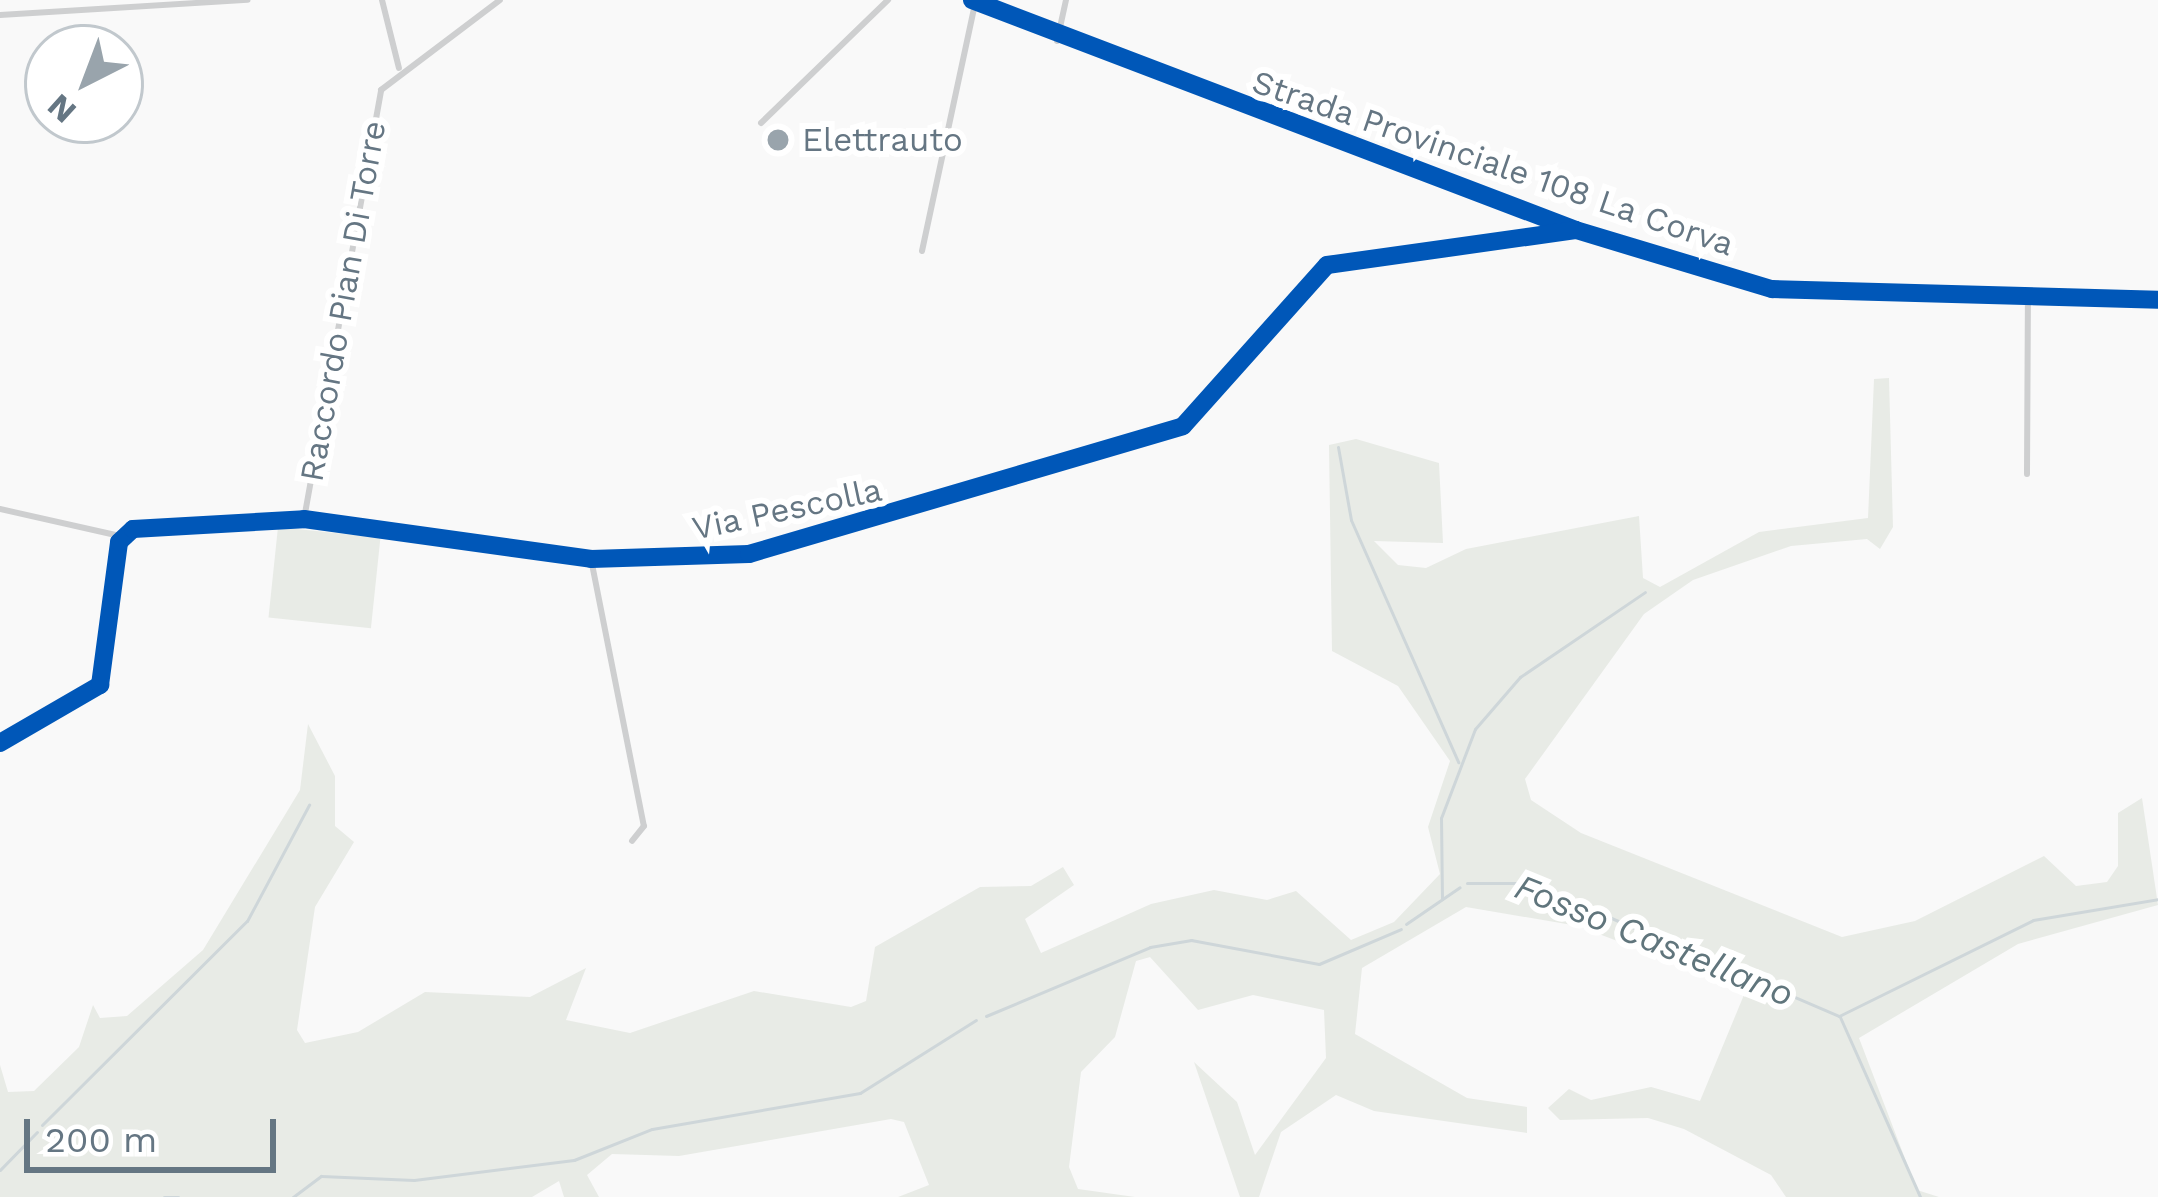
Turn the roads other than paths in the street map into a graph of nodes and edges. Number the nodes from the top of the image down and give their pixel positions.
1 (248, 0) edge
2 (382, 0) edge
3 (500, 0) edge
4 (887, 0) edge
5 (1066, 0) edge
6 (974, 2) edge
7 (0, 15) edge
8 (1057, 41) junction
9 (399, 68) junction
10 (761, 123) dead end
11 (1576, 230) junction
12 (922, 251) dead end
13 (2028, 300) junction
14 (2158, 300) edge
15 (2027, 474) dead end
16 (0, 509) edge
17 (304, 519) junction
18 (120, 536) junction
19 (591, 559) junction
20 (0, 743) edge
21 (632, 841) dead end

1 - 7 street
2 - 9 street
3 - 9 street
4 - 10 street
5 - 8 street
6 - 8 street, Strada Provinciale 108 La Corva
6 - 12 street
8 - 11 street, Strada Provinciale 108 La Corva
9 - 17 street, Raccordo Pian Di Torre
11 - 13 street, Strada Provinciale 108 La Corva
11 - 19 street, Via Pescolla
13 - 14 street, Strada Provinciale 108 La Corva
13 - 15 street
16 - 18 street
17 - 18 street, Via Pescolla
17 - 19 street, Via Pescolla
18 - 20 street
19 - 21 street

